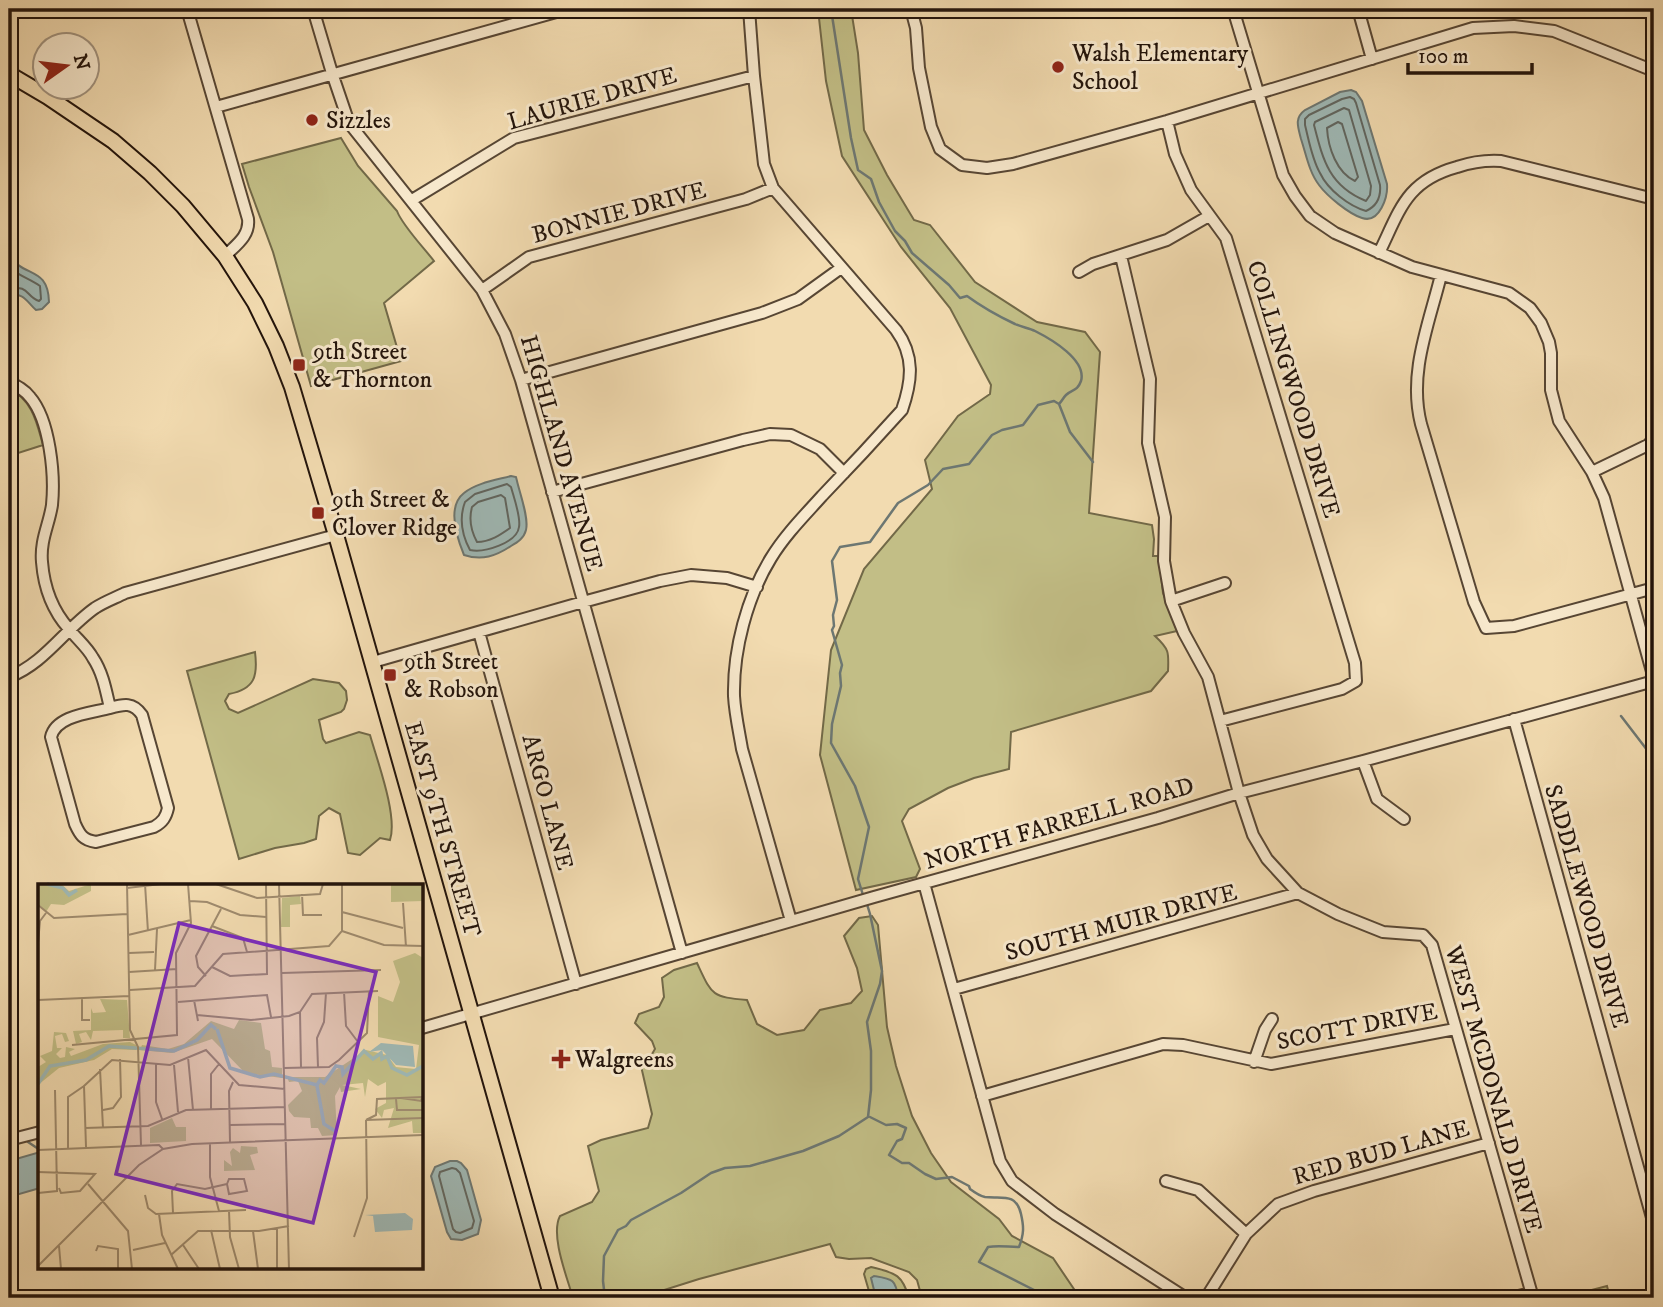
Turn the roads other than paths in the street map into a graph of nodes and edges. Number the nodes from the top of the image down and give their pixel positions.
1 (187, 9) edge
2 (313, 9) edge
3 (567, 9) edge
4 (749, 9) edge
5 (911, 9) edge
6 (1233, 9) edge
7 (1358, 9) edge
8 (1372, 59) junction
9 (1654, 71) edge
10 (332, 73) junction
11 (9, 74) edge
12 (754, 76) junction
13 (1259, 93) junction
14 (216, 107) junction
15 (1167, 121) junction
16 (774, 188) junction
17 (412, 200) junction
18 (1654, 200) edge
19 (1209, 216) junction
20 (1379, 253) junction
21 (225, 256) junction
22 (1121, 256) junction
23 (841, 268) junction
24 (1079, 272) dead end
25 (1441, 275) junction
26 (482, 290) junction
27 (521, 380) junction
28 (9, 382) edge
29 (1654, 439) edge
30 (1592, 472) junction
31 (844, 473) junction
32 (552, 492) junction
33 (337, 535) junction
34 (1225, 583) dead end
35 (757, 587) junction
36 (1654, 588) edge
37 (1632, 595) junction
38 (1171, 601) junction
39 (583, 602) junction
40 (69, 630) junction
41 (479, 632) junction
42 (373, 662) junction
43 (9, 677) edge
44 (1654, 680) edge
45 (110, 708) junction
46 (1514, 719) junction
47 (1220, 722) junction
48 (1363, 761) junction
49 (1239, 793) junction
50 (1404, 819) dead end
51 (924, 883) junction
52 (1298, 893) junction
53 (791, 921) junction
54 (682, 953) junction
55 (576, 984) junction
56 (954, 989) junction
57 (474, 1013) junction
58 (1272, 1019) dead end
59 (424, 1027) edge
60 (1455, 1029) junction
61 (1254, 1062) junction
62 (982, 1096) junction
63 (38, 1133) edge
64 (9, 1140) edge
65 (1489, 1143) junction
66 (1166, 1181) dead end
67 (1654, 1225) edge
68 (1246, 1234) junction
69 (1532, 1295) edge
70 (552, 1298) edge
71 (1186, 1298) edge
72 (1206, 1298) edge
73 (1510, 1298) edge

1 - 14 street
2 - 10 street, HIGHLAND AVENUE
3 - 10 street
4 - 12 street
5 - 15 street
6 - 13 street
7 - 8 street
8 - 9 street
8 - 13 street
10 - 14 street
10 - 17 street, HIGHLAND AVENUE
11 - 21 main road, EAST 9TH STREET
12 - 16 street
12 - 17 street, LAURIE DRIVE
13 - 15 street
13 - 20 street
14 - 21 street
15 - 19 street, COLLINGWOOD DRIVE
16 - 23 street
16 - 26 street, BONNIE DRIVE
17 - 26 street, HIGHLAND AVENUE
18 - 20 street
19 - 22 street
19 - 47 street, COLLINGWOOD DRIVE
20 - 25 street
21 - 33 main road, EAST 9TH STREET
22 - 24 street
22 - 38 street, WEST MCDONALD DRIVE
23 - 27 street
23 - 31 street
25 - 30 street
25 - 37 street
26 - 27 street, HIGHLAND AVENUE
27 - 32 street, HIGHLAND AVENUE
28 - 40 street
29 - 30 street
30 - 37 street
31 - 32 street
31 - 35 street
32 - 39 street, HIGHLAND AVENUE
33 - 40 street
33 - 42 main road, EAST 9TH STREET
34 - 38 street
35 - 39 street
35 - 53 street
36 - 37 street
37 - 44 street
38 - 47 street, WEST MCDONALD DRIVE
39 - 41 street
39 - 54 street, HIGHLAND AVENUE
40 - 43 street
40 - 45 street
41 - 42 street
41 - 55 street, ARGO LANE
42 - 57 main road, EAST 9TH STREET
44 - 46 street, NORTH FARRELL ROAD
45 - 45 street
46 - 48 street, NORTH FARRELL ROAD
46 - 67 street, SADDLEWOOD DRIVE
47 - 49 street, WEST MCDONALD DRIVE
48 - 49 street, NORTH FARRELL ROAD
48 - 50 street
49 - 51 street, NORTH FARRELL ROAD
49 - 52 street, WEST MCDONALD DRIVE
51 - 53 street, NORTH FARRELL ROAD
51 - 56 street
52 - 56 street, SOUTH MUIR DRIVE
52 - 60 street, WEST MCDONALD DRIVE
53 - 54 street, NORTH FARRELL ROAD
54 - 55 street, NORTH FARRELL ROAD
55 - 57 street, NORTH FARRELL ROAD
56 - 62 street
57 - 59 street, NORTH FARRELL ROAD
57 - 70 main road, EAST 9TH STREET
58 - 61 street
60 - 61 street, SCOTT DRIVE
60 - 65 street, WEST MCDONALD DRIVE
61 - 62 street, SCOTT DRIVE
62 - 71 street
63 - 64 street
65 - 68 street, RED BUD LANE
65 - 69 street, WEST MCDONALD DRIVE
66 - 68 street
68 - 72 street, RED BUD LANE
69 - 73 street

